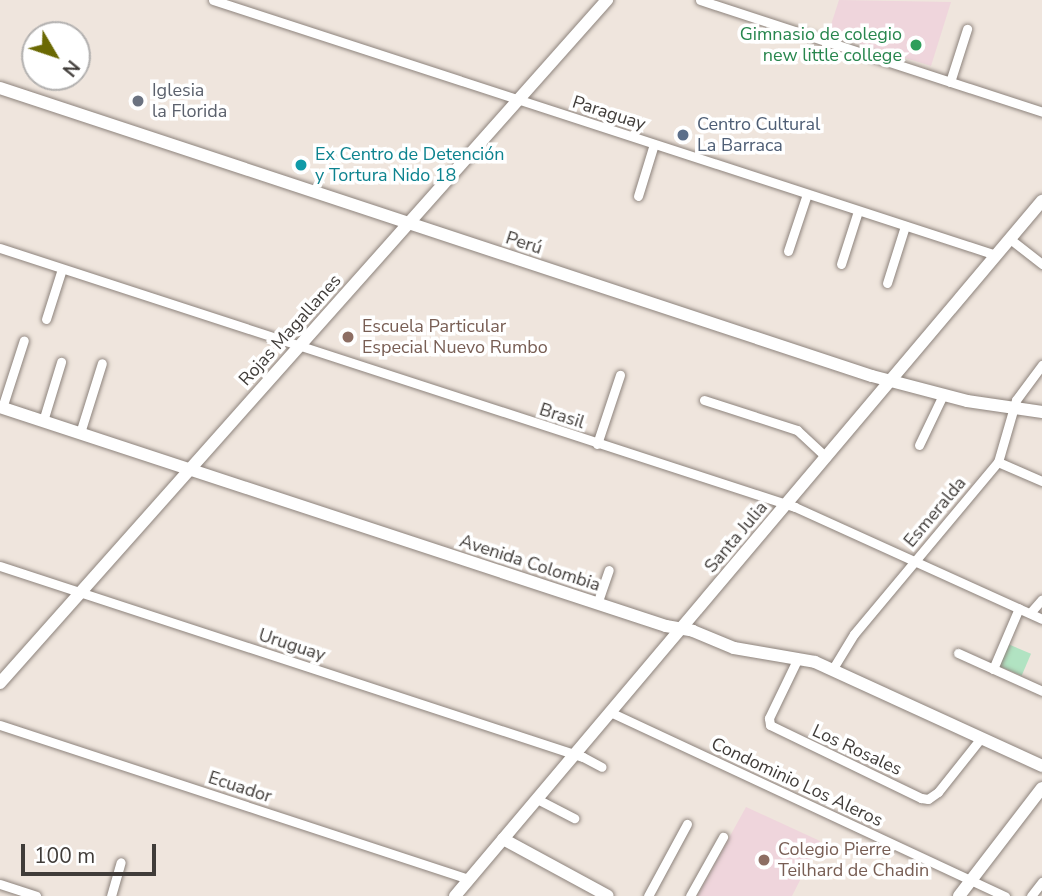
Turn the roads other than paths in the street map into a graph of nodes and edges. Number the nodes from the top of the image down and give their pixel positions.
1 (213, 0) edge
2 (607, 0) edge
3 (700, 0) edge
4 (967, 29) dead end
5 (950, 82) junction
6 (0, 88) edge
7 (518, 100) junction
8 (1042, 112) edge
9 (654, 144) junction
10 (807, 194) junction
11 (638, 196) dead end
12 (1042, 201) edge
13 (859, 211) junction
14 (408, 223) junction
15 (905, 226) junction
16 (1010, 239) junction
17 (0, 248) edge
18 (788, 251) dead end
19 (996, 255) junction
20 (841, 264) dead end
21 (1042, 264) edge
22 (62, 269) junction
23 (887, 283) dead end
24 (46, 319) dead end
25 (24, 340) dead end
26 (299, 346) junction
27 (61, 362) dead end
28 (102, 363) dead end
29 (1042, 365) edge
30 (620, 375) dead end
31 (891, 381) junction
32 (943, 395) junction
33 (704, 400) dead end
34 (1014, 407) junction
35 (1, 408) edge
36 (1042, 412) edge
37 (43, 421) junction
38 (80, 433) junction
39 (597, 444) junction
40 (919, 445) dead end
41 (826, 457) junction
42 (998, 461) junction
43 (190, 469) junction
44 (1042, 481) edge
45 (786, 505) junction
46 (915, 561) junction
47 (0, 566) edge
48 (609, 570) dead end
49 (80, 593) junction
50 (1042, 599) edge
51 (597, 604) junction
52 (1019, 608) junction
53 (1030, 613) junction
54 (1042, 619) edge
55 (682, 629) junction
56 (958, 653) dead end
57 (798, 658) junction
58 (993, 669) junction
59 (832, 670) junction
60 (0, 682) edge
61 (1042, 691) edge
62 (610, 712) junction
63 (0, 725) edge
64 (981, 738) junction
65 (575, 755) junction
66 (1042, 766) edge
67 (602, 767) dead end
68 (1042, 788) edge
69 (537, 799) junction
70 (574, 818) dead end
71 (687, 824) dead end
72 (723, 837) dead end
73 (503, 839) junction
74 (121, 862) dead end
75 (470, 879) junction
76 (971, 881) junction
77 (1042, 882) edge
78 (0, 884) edge
79 (36, 896) edge
80 (111, 896) edge
81 (455, 896) edge
82 (608, 896) edge
83 (648, 896) edge
84 (690, 896) edge
85 (959, 896) edge
86 (1005, 896) edge
87 (1031, 896) edge

1 - 7 street, Paraguay
2 - 7 street, Rojas Magallanes
3 - 5 street
4 - 5 street
5 - 8 street
6 - 14 street, Perú
7 - 9 street, Paraguay
7 - 14 street, Rojas Magallanes
9 - 10 street, Paraguay
9 - 11 street
10 - 13 street, Paraguay
10 - 18 street
12 - 16 street, Santa Julia
13 - 15 street, Paraguay
13 - 20 street
14 - 26 street, Rojas Magallanes
14 - 31 street, Perú
15 - 19 street, Paraguay
15 - 23 street
16 - 19 street, Santa Julia
16 - 21 street
17 - 22 street, Brasil
19 - 31 street, Santa Julia
22 - 24 street
22 - 26 street, Brasil
25 - 35 street
26 - 39 street, Brasil
26 - 43 street, Rojas Magallanes
27 - 37 street
28 - 38 street
29 - 34 street, Esmeralda
30 - 39 street
31 - 32 street, Perú
31 - 41 street, Santa Julia
32 - 34 street, Perú
32 - 40 street
33 - 41 street
34 - 36 street, Perú
34 - 42 street, Esmeralda
35 - 37 street, Avenida Colombia
37 - 38 street, Avenida Colombia
38 - 43 street, Avenida Colombia
39 - 45 street, Brasil
41 - 45 street, Santa Julia
42 - 44 street
42 - 46 street, Esmeralda
43 - 49 street, Rojas Magallanes
43 - 51 street, Avenida Colombia
45 - 46 street, Brasil
45 - 55 street, Santa Julia
46 - 52 street, Brasil
46 - 59 street, Esmeralda
47 - 49 street, Uruguay
48 - 51 street
49 - 60 street, Rojas Magallanes
49 - 65 street, Uruguay
50 - 53 street
51 - 55 street, Avenida Colombia
52 - 53 street, Brasil
52 - 58 street
53 - 54 street, Brasil
55 - 57 street, Avenida Colombia
55 - 62 street, Santa Julia
56 - 58 street
57 - 59 street, Avenida Colombia
57 - 64 street, Los Rosales
58 - 61 street
59 - 64 street, Avenida Colombia
62 - 65 street, Santa Julia
62 - 76 street, Condominio Los Aleros
63 - 75 street, Ecuador
64 - 66 street, Avenida Colombia
65 - 67 street, Uruguay
65 - 69 street, Santa Julia
68 - 76 street
69 - 70 street
69 - 73 street, Santa Julia
71 - 83 street
72 - 84 street
73 - 75 street, Santa Julia
73 - 82 street
74 - 80 street
75 - 81 street, Santa Julia
76 - 85 street
76 - 86 street, Condominio Los Aleros
77 - 87 street
78 - 79 street

